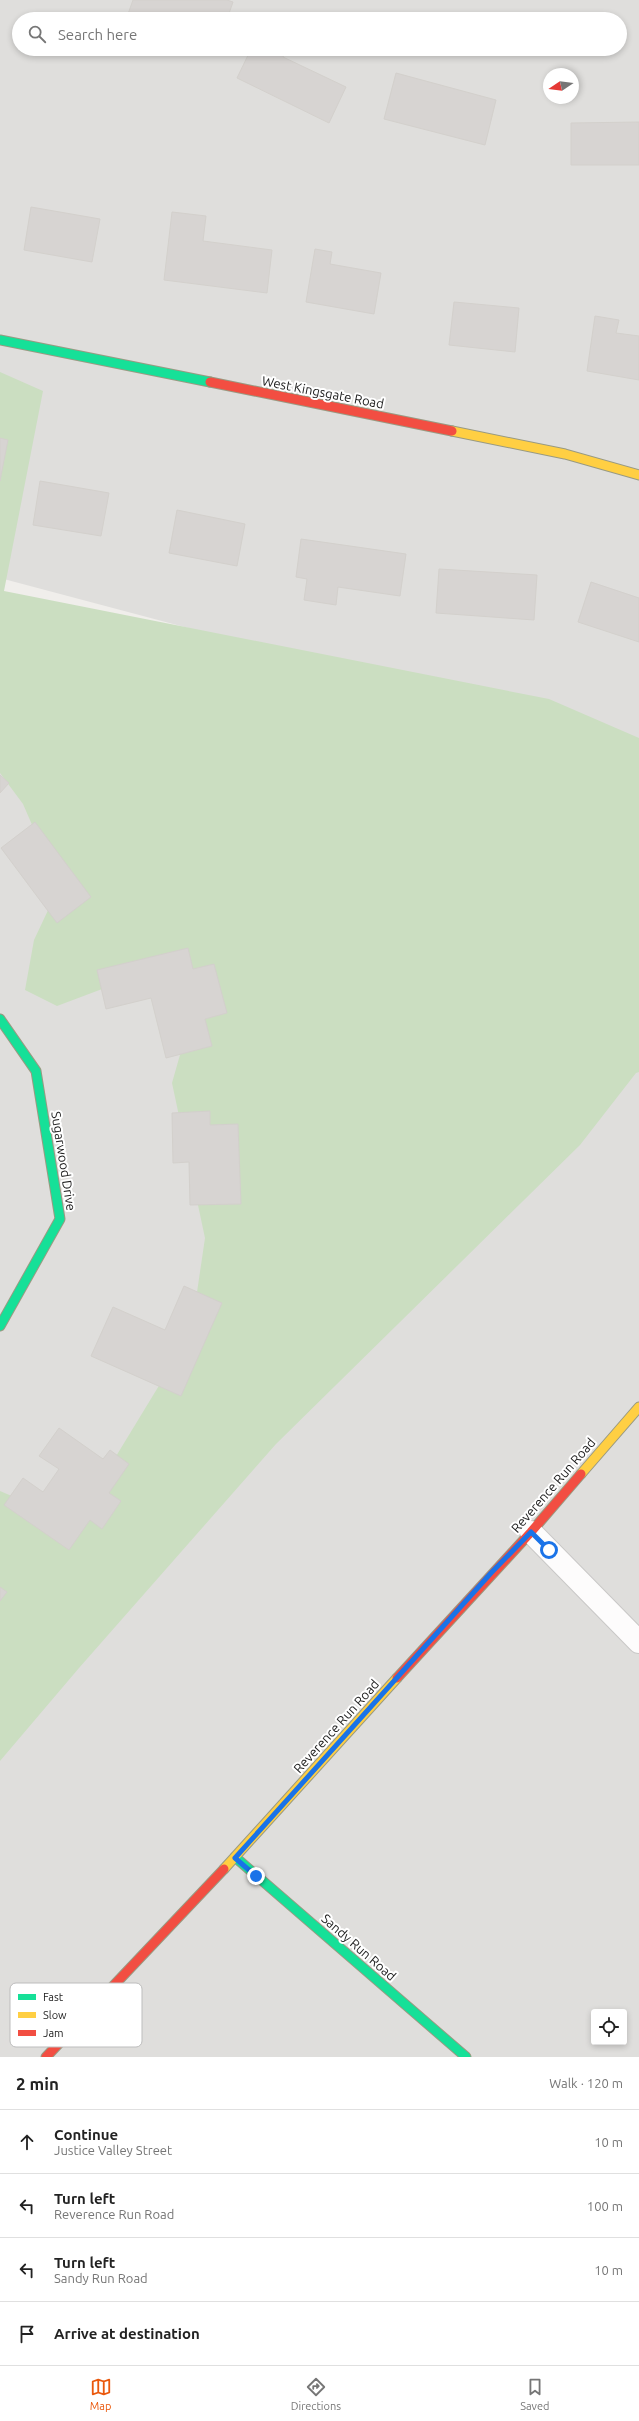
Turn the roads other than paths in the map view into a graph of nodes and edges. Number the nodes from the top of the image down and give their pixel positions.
1 (0, 340) edge
2 (639, 476) edge
3 (0, 1019) edge
4 (0, 1326) edge
5 (639, 1407) edge
6 (531, 1532) junction
7 (639, 1642) edge
8 (235, 1858) junction
9 (117, 1983) edge
10 (56, 2047) edge
11 (46, 2057) edge
12 (466, 2057) edge

1 - 2 street, West Kingsgate Road
3 - 4 street, Sugarwood Drive
5 - 6 street, Reverence Run Road
6 - 7 street
6 - 8 street, Reverence Run Road
8 - 9 street, Reverence Run Road
8 - 12 street, Sandy Run Road
10 - 11 street, Reverence Run Road

